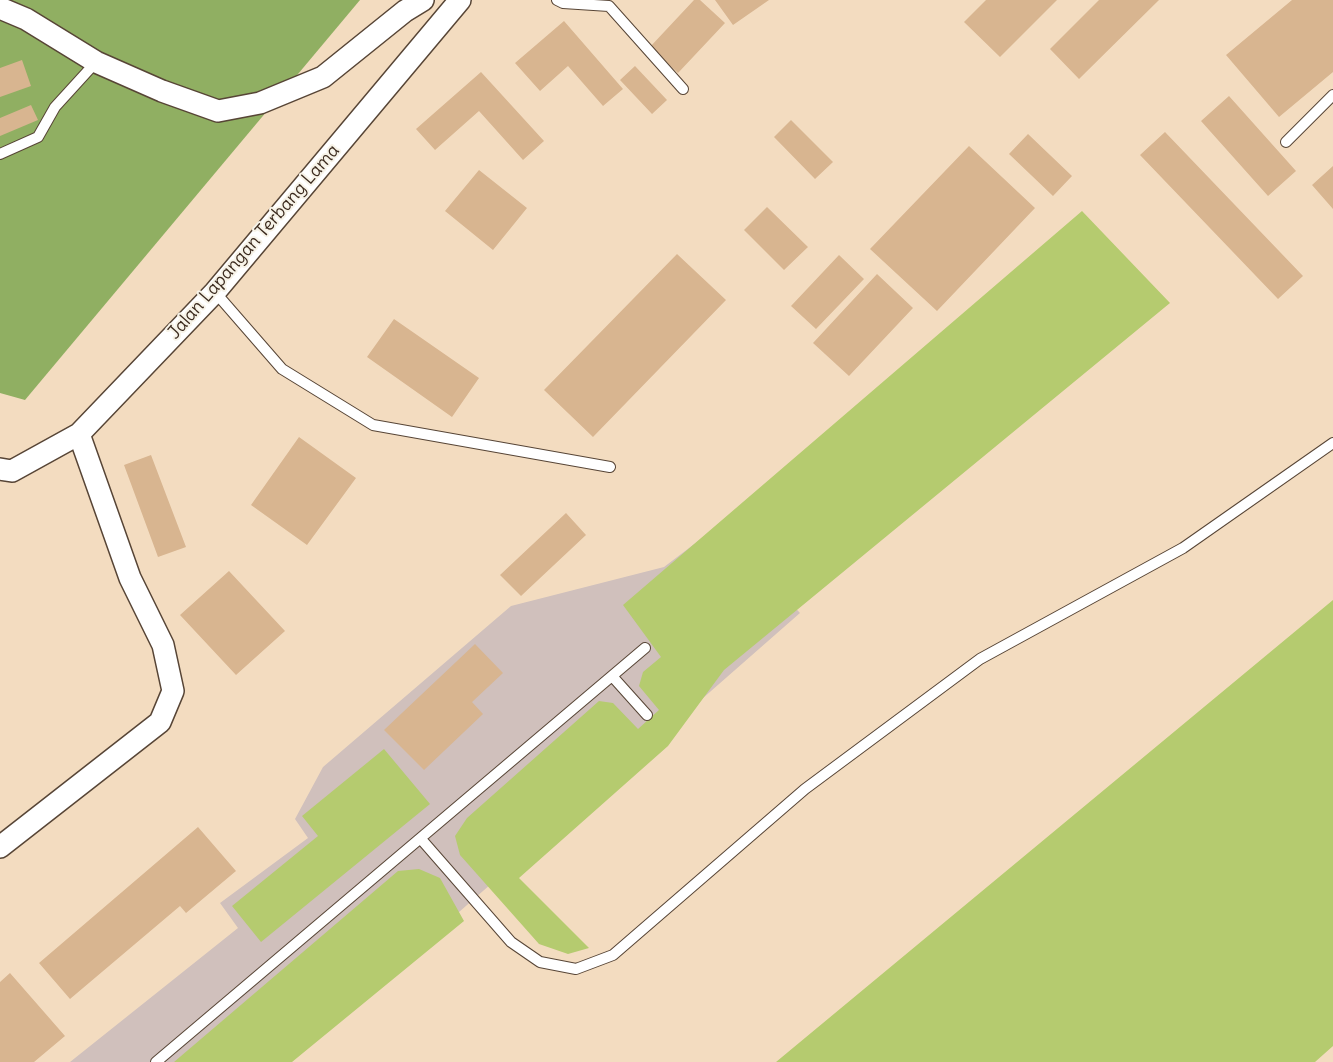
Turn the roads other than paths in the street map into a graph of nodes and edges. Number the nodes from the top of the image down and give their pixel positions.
1 (423, 0) edge
2 (460, 0) edge
3 (557, 0) edge
4 (0, 8) edge
5 (96, 62) junction
6 (684, 90) dead end
7 (1333, 95) edge
8 (1286, 142) dead end
9 (0, 154) edge
10 (215, 292) junction
11 (79, 434) junction
12 (1333, 443) edge
13 (610, 467) dead end
14 (4, 475) edge
15 (645, 648) dead end
16 (612, 676) junction
17 (648, 715) dead end
18 (421, 838) junction
19 (0, 847) edge
20 (156, 1062) edge

1 - 5 street
2 - 10 street, Jalan Lapangan Terbang Lama
3 - 6 lane
4 - 5 street
5 - 9 lane
7 - 8 lane
10 - 11 street, Jalan Lapangan Terbang Lama
10 - 13 lane
11 - 14 street, Jalan Lapangan Terbang Lama
11 - 19 street
12 - 18 lane
15 - 16 lane
16 - 17 lane
16 - 18 lane
18 - 20 lane

